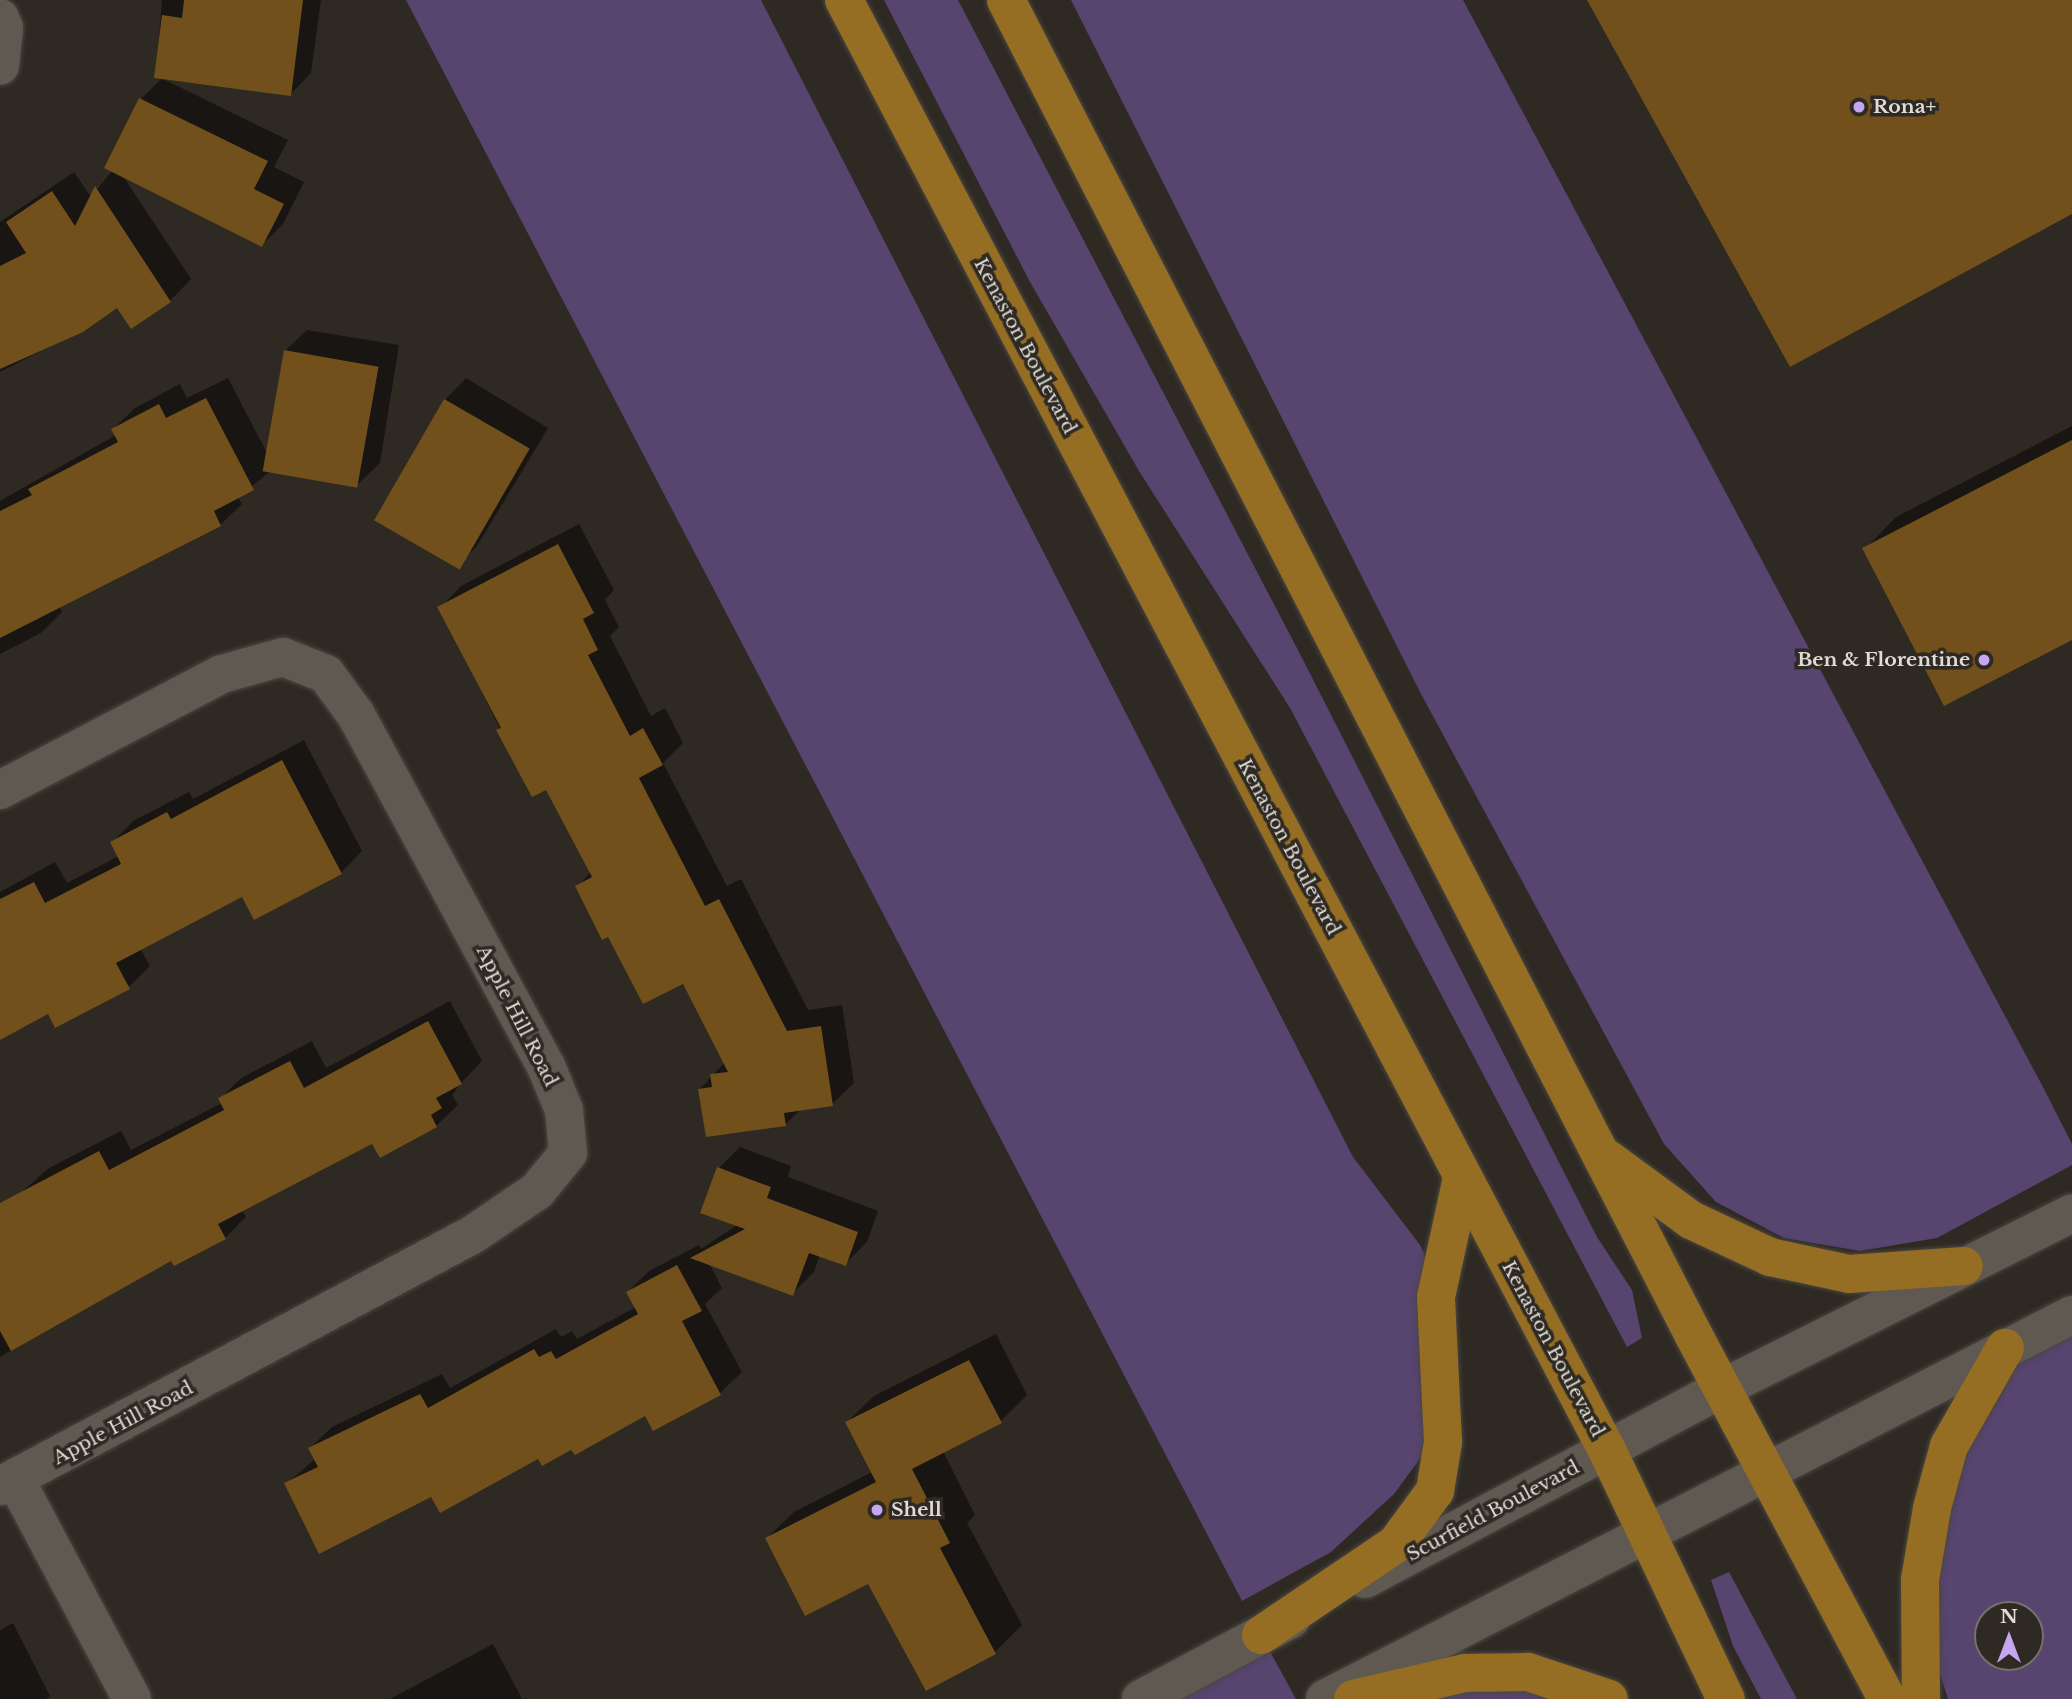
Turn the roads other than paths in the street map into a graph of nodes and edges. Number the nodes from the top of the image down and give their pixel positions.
1 (844, 0) edge
2 (1006, 0) edge
3 (0, 18) edge
4 (0, 66) edge
5 (0, 790) edge
6 (1600, 1153) junction
7 (1462, 1178) junction
8 (2072, 1213) edge
9 (1964, 1266) junction
10 (2072, 1315) edge
11 (2006, 1348) junction
12 (1723, 1388) junction
13 (1606, 1450) junction
14 (1767, 1472) junction
15 (7, 1482) edge
16 (1647, 1536) junction
17 (1261, 1635) junction
18 (132, 1699) edge
19 (1141, 1699) edge
20 (1325, 1699) edge
21 (1353, 1699) edge
22 (1609, 1699) edge
23 (1726, 1699) edge
24 (1887, 1699) edge
25 (1921, 1699) edge

1 - 7 main road, Kenaston Boulevard
2 - 6 main road
3 - 4 street
5 - 15 street, Apple Hill Road
6 - 9 main road
6 - 12 main road
7 - 13 main road, Kenaston Boulevard
7 - 17 main road
8 - 9 street, Scurfield Boulevard
9 - 12 street, Scurfield Boulevard
10 - 11 street
11 - 14 street
11 - 25 main road
12 - 13 street, Scurfield Boulevard
12 - 14 main road
13 - 16 main road, Kenaston Boulevard
13 - 17 street, Scurfield Boulevard
14 - 16 street
14 - 24 main road
15 - 18 street, Apple Hill Road
16 - 20 street
16 - 23 main road, Kenaston Boulevard
17 - 19 street, Scurfield Boulevard
21 - 22 main road

